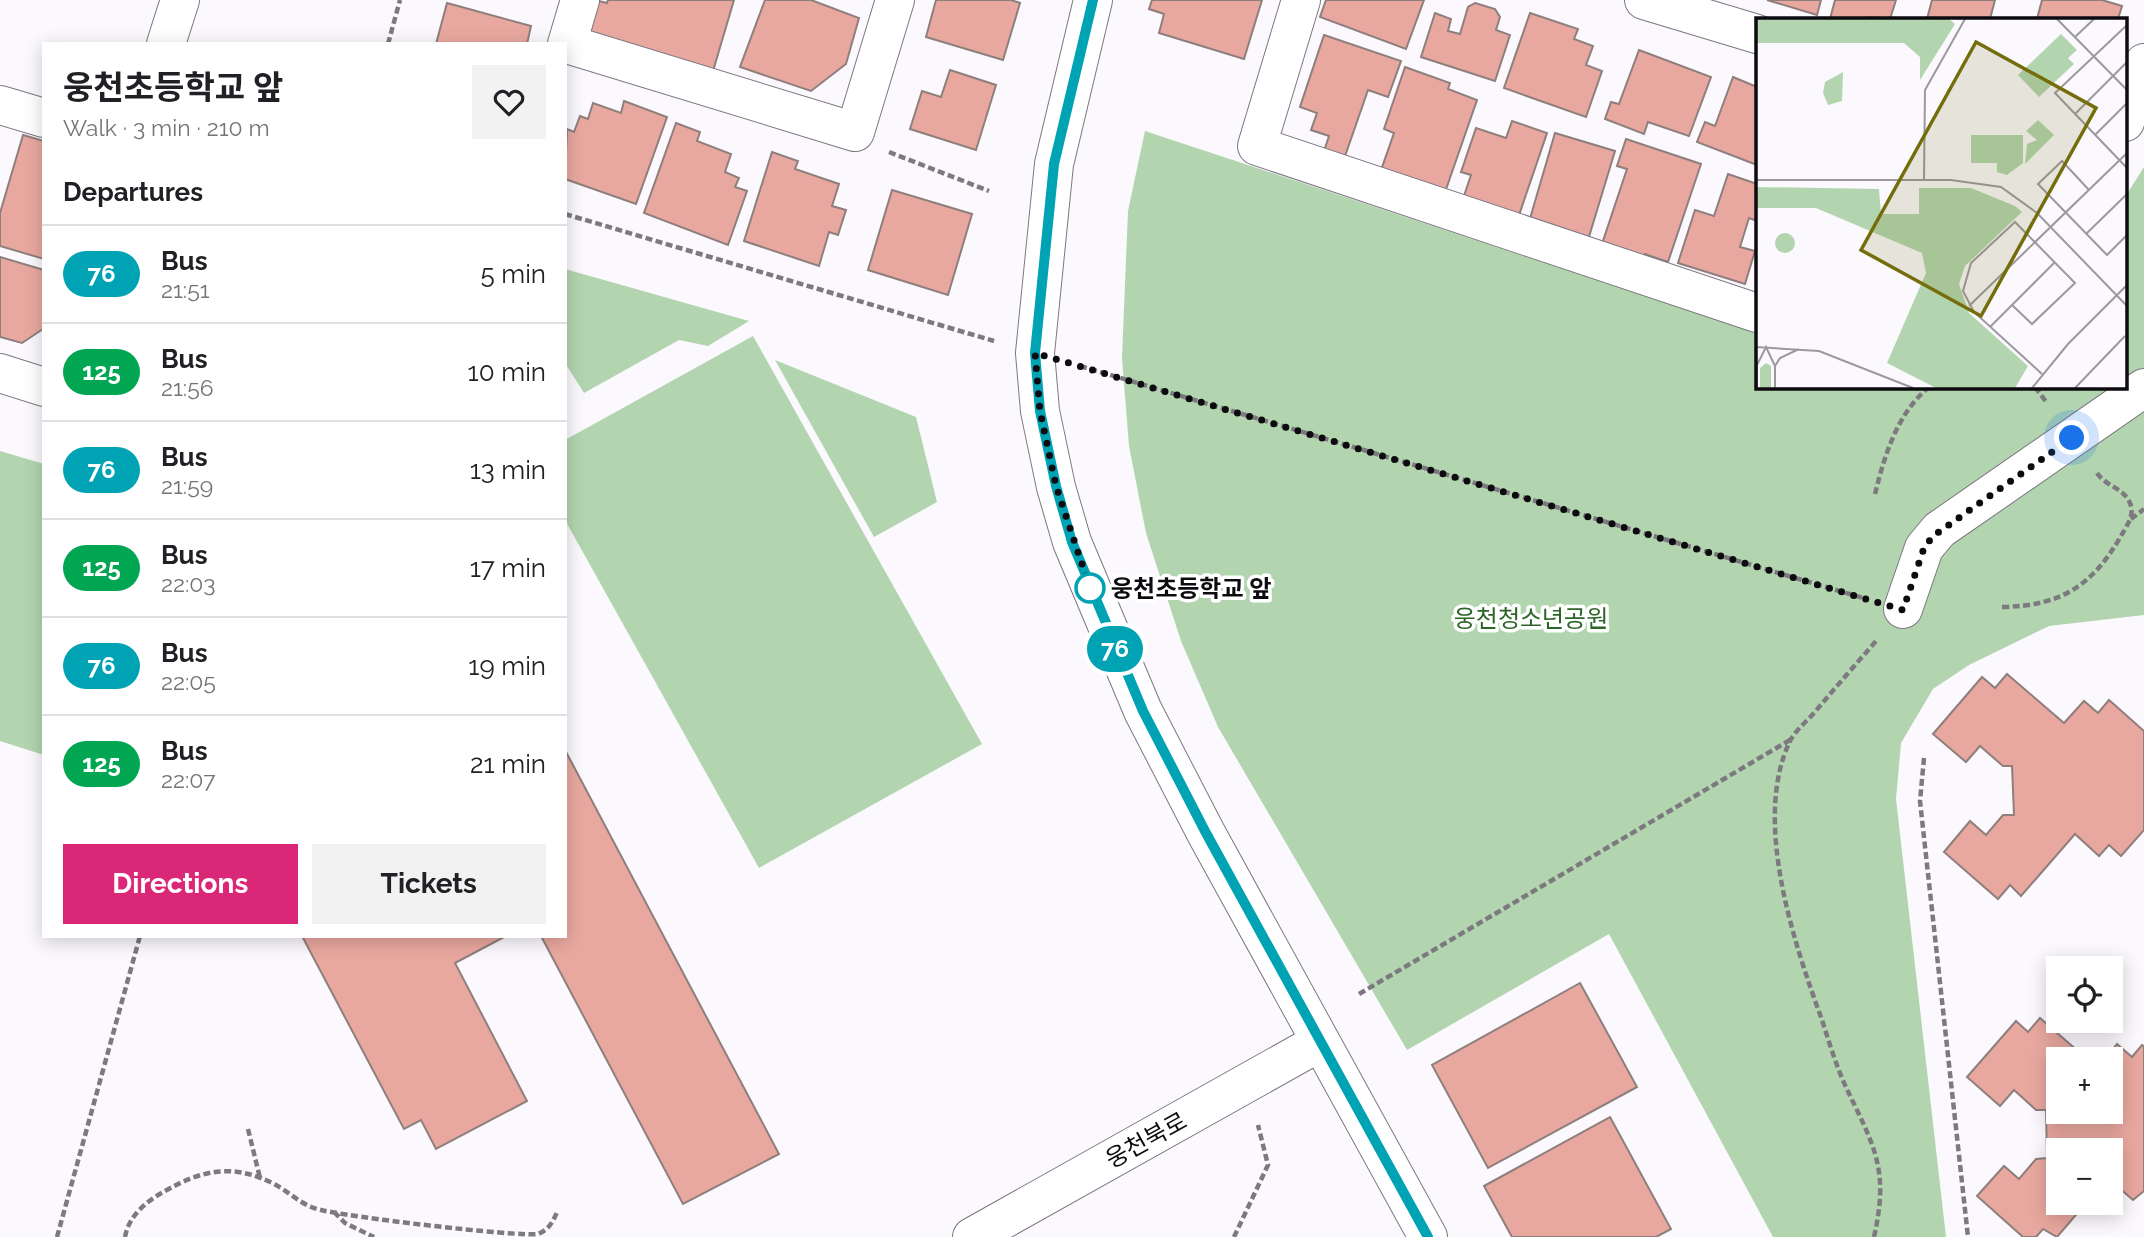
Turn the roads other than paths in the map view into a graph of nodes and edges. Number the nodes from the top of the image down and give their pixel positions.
1 (180, 0) edge
2 (580, 0) edge
3 (895, 0) edge
4 (1093, 0) edge
5 (1301, 0) edge
6 (1644, 0) edge
7 (1756, 34) edge
8 (167, 42) edge
9 (567, 44) edge
10 (567, 47) edge
11 (2144, 63) edge
12 (0, 105) edge
13 (42, 117) edge
14 (2126, 119) edge
15 (1756, 313) edge
16 (0, 373) edge
17 (42, 386) edge
18 (2144, 388) edge
19 (1903, 610) road end
20 (1320, 1042) junction
21 (972, 1237) edge
22 (1428, 1237) edge

1 - 8 street
2 - 9 street
3 - 10 street
4 - 20 street
5 - 15 street
6 - 7 street
11 - 14 street
12 - 13 street
16 - 17 street
18 - 19 street
20 - 21 street, 웅천북로
20 - 22 street

